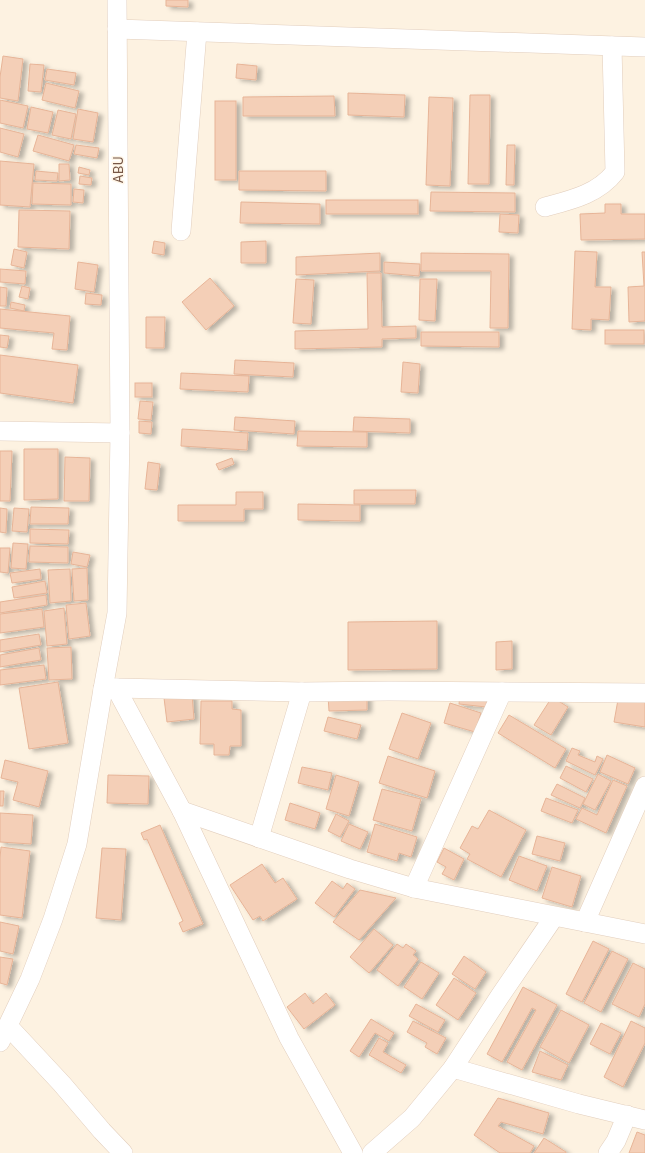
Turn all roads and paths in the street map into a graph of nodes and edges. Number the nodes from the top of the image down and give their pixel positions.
1 (117, 0) edge
2 (118, 29) junction
3 (197, 32) junction
4 (612, 46) junction
5 (645, 47) edge
6 (545, 207) dead end
7 (180, 231) dead end
8 (0, 431) edge
9 (120, 433) junction
10 (110, 689) junction
11 (302, 692) junction
12 (502, 692) junction
13 (645, 693) edge
14 (645, 786) edge
15 (182, 811) junction
16 (259, 838) junction
17 (414, 888) junction
18 (554, 917) junction
19 (585, 922) junction
20 (645, 934) edge
21 (4, 1034) edge
22 (453, 1068) junction
23 (627, 1115) junction
24 (645, 1120) edge
25 (123, 1153) edge
26 (353, 1153) edge
27 (372, 1153) edge
28 (608, 1153) edge

1 - 2 street, ABU
2 - 3 street
2 - 9 street, ABU
3 - 4 street
3 - 7 street
4 - 5 street
4 - 6 street
8 - 9 street
9 - 10 street, ABU
10 - 11 street
10 - 15 street
10 - 21 street, ABU
11 - 12 street
11 - 16 street
12 - 13 street
12 - 17 street
14 - 19 street
15 - 16 street
15 - 26 street
16 - 17 street
17 - 18 street
18 - 19 street
18 - 22 street
19 - 20 street
21 - 25 street
22 - 23 street
22 - 27 street
23 - 24 street
23 - 28 street

